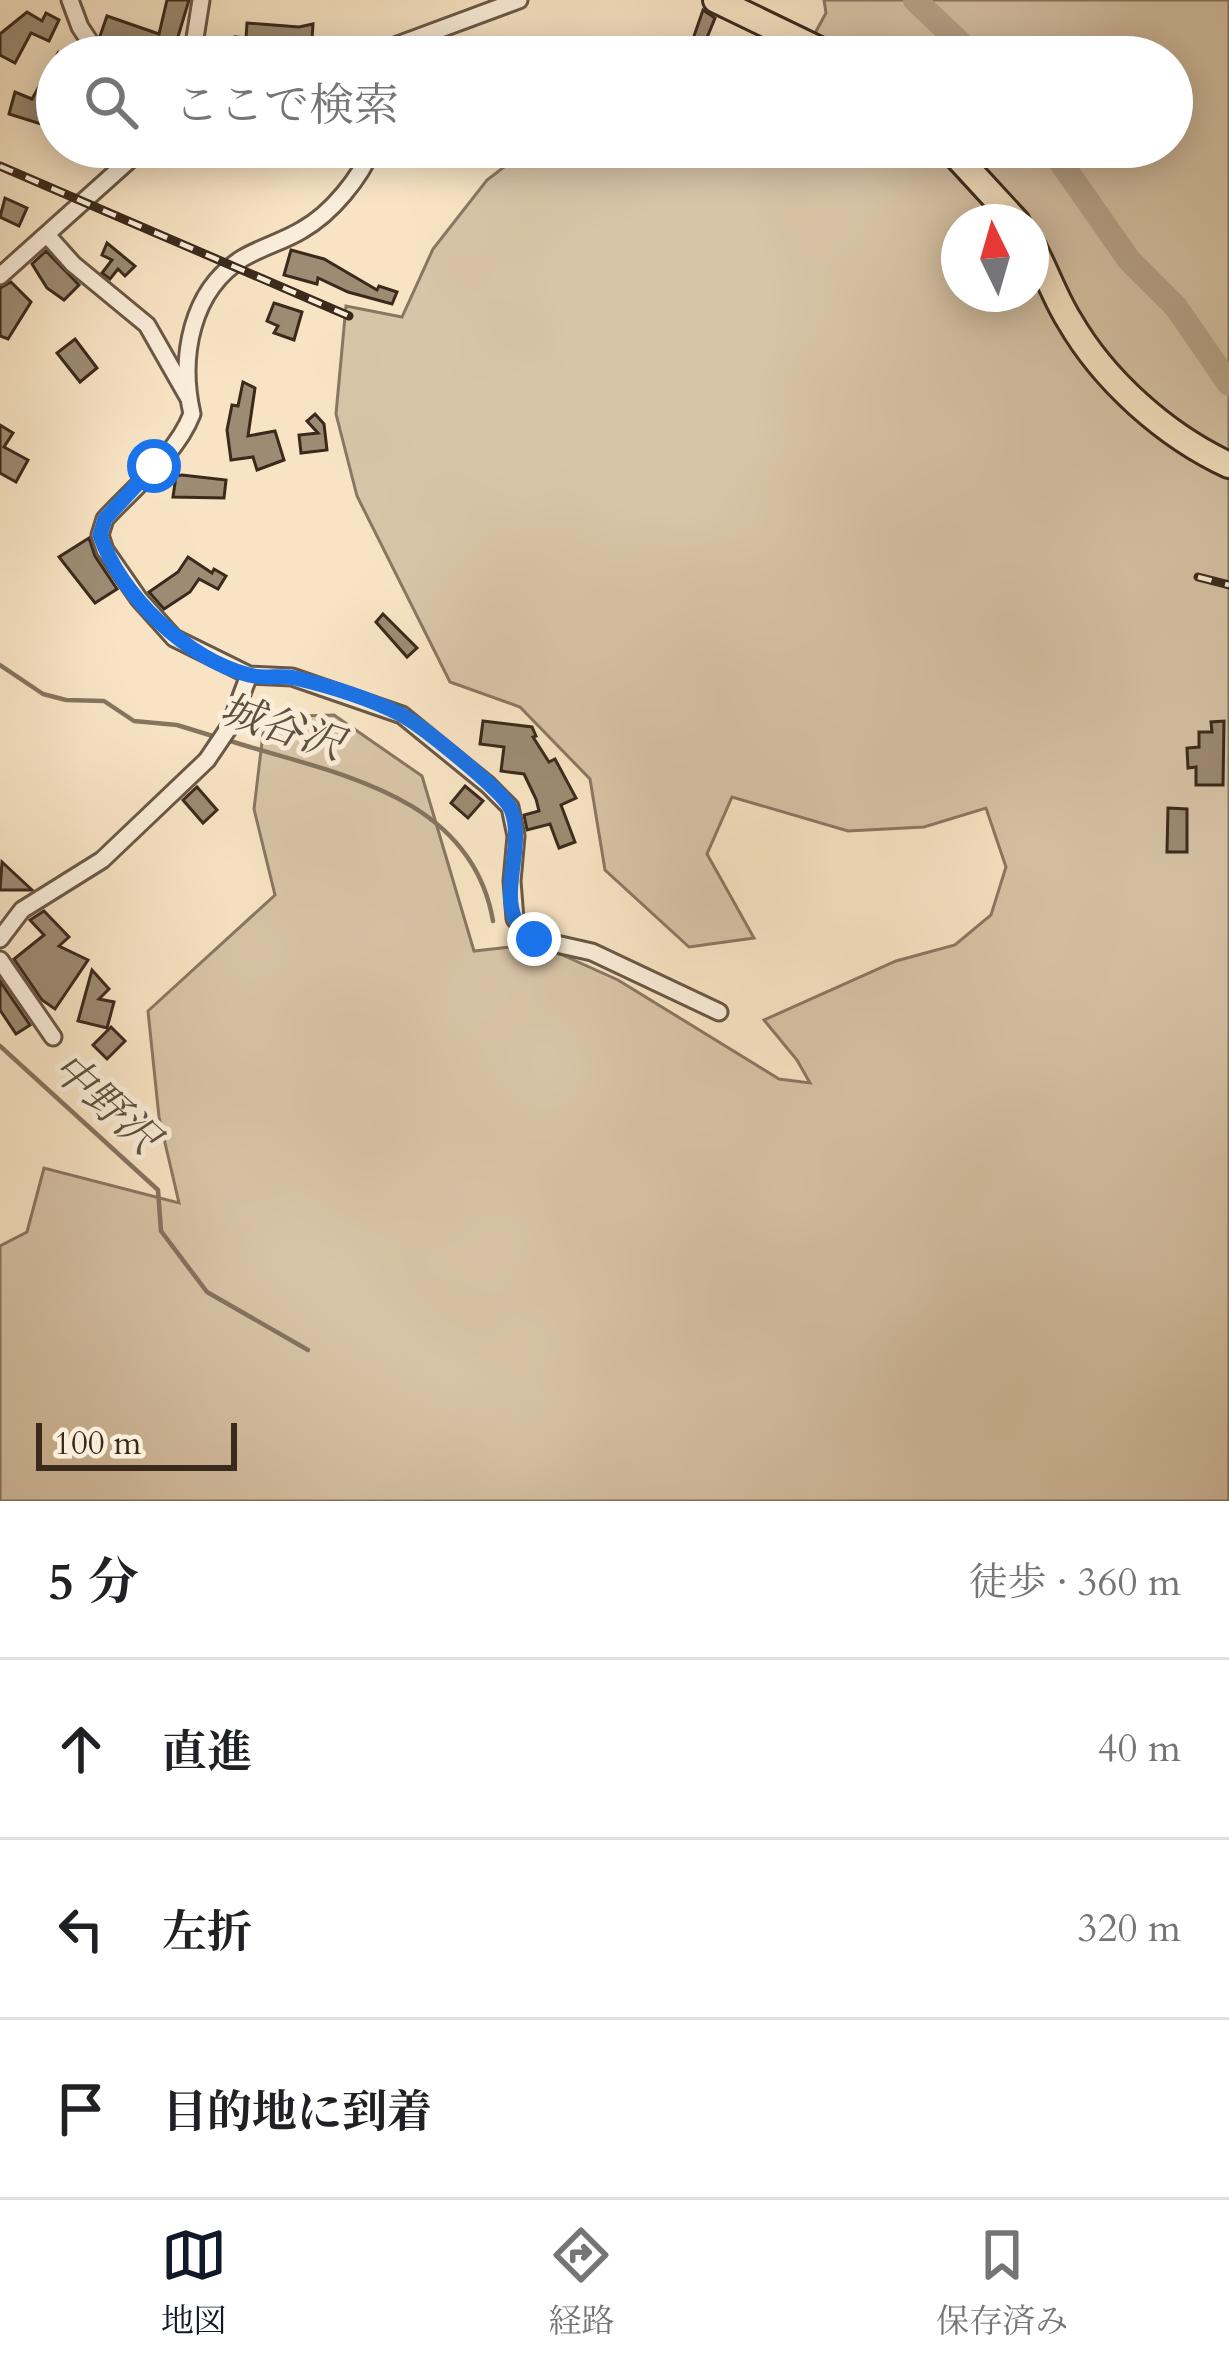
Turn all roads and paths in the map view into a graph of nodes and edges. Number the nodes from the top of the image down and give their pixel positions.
1 (70, 0) edge
2 (201, 0) edge
3 (518, 0) edge
4 (716, 0) edge
5 (86, 36) edge
6 (196, 36) edge
7 (430, 36) edge
8 (791, 36) edge
9 (119, 168) edge
10 (362, 168) edge
11 (967, 168) edge
12 (1000, 204) edge
13 (48, 236) junction
14 (0, 275) edge
15 (1049, 279) edge
16 (188, 397) junction
17 (1229, 465) edge
18 (249, 678) junction
19 (0, 939) edge
20 (0, 960) edge
21 (719, 1012) dead end
22 (52, 1037) dead end

1 - 5 street
2 - 6 street
3 - 7 street
4 - 8 highway
9 - 13 street
10 - 16 street
11 - 12 highway
13 - 14 street
13 - 16 street
15 - 17 highway
16 - 18 street
18 - 19 street
18 - 21 street
20 - 22 street

